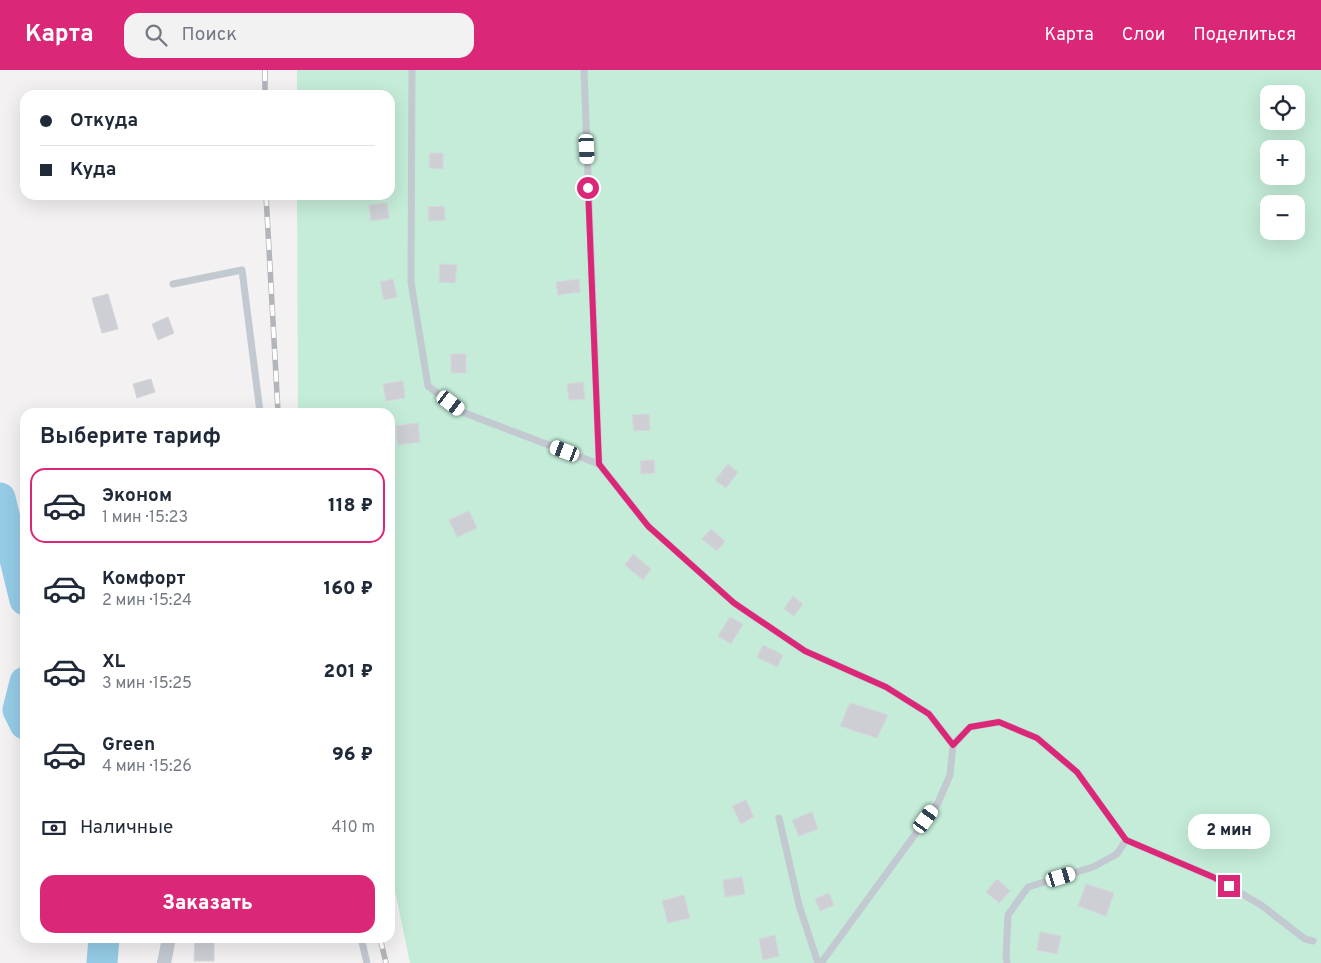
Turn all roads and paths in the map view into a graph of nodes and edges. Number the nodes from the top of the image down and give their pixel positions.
1 (412, 70) edge
2 (584, 70) edge
3 (173, 284) dead end
4 (259, 408) edge
5 (599, 464) junction
6 (953, 745) junction
7 (779, 818) dead end
8 (1126, 840) junction
9 (1313, 941) dead end
10 (168, 943) edge
11 (362, 943) edge
12 (164, 963) edge
13 (367, 963) edge
14 (820, 963) edge
15 (1007, 963) edge

1 - 5 lane
2 - 5 lane
3 - 4 lane
5 - 6 lane
6 - 8 lane
6 - 14 lane
7 - 14 lane
8 - 9 lane
8 - 15 lane
10 - 12 street
11 - 13 lane

